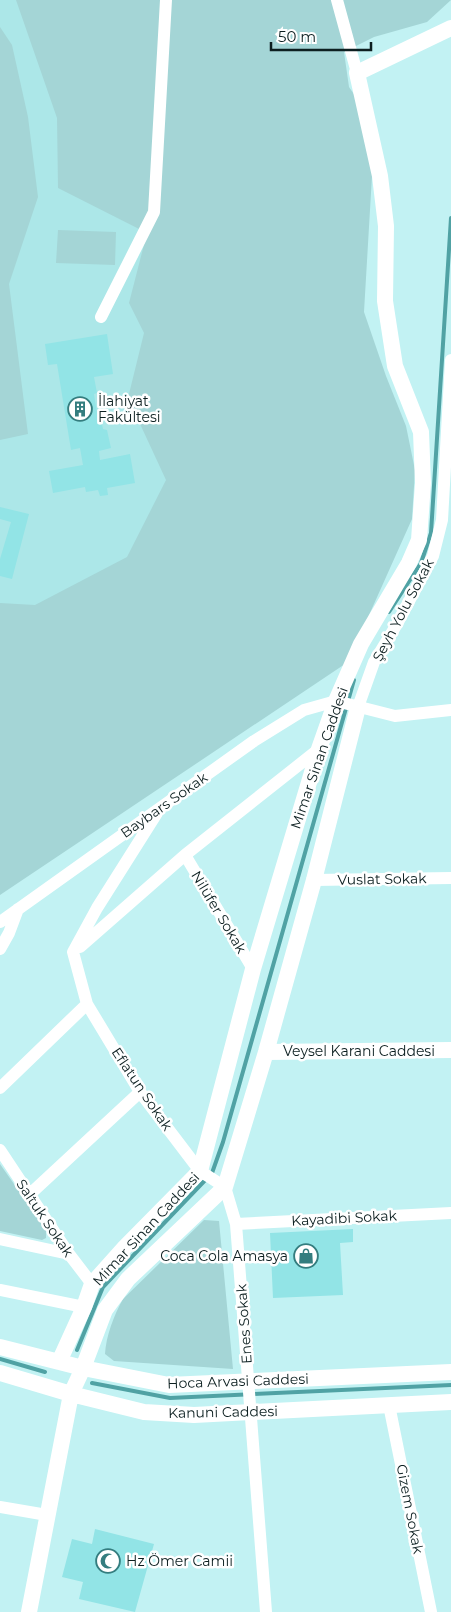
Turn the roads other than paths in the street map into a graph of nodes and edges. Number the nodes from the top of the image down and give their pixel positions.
1 (166, 0) edge
2 (337, 0) edge
3 (451, 28) edge
4 (356, 73) junction
5 (101, 317) dead end
6 (451, 360) edge
7 (445, 527) edge
8 (336, 700) junction
9 (358, 707) junction
10 (451, 710) edge
11 (319, 749) junction
12 (161, 807) junction
13 (185, 855) junction
14 (451, 878) edge
15 (314, 880) junction
16 (18, 909) junction
17 (0, 922) edge
18 (0, 949) edge
19 (73, 952) junction
20 (253, 968) junction
21 (87, 1004) junction
22 (451, 1050) edge
23 (266, 1052) junction
24 (0, 1088) edge
25 (140, 1092) junction
26 (0, 1150) edge
27 (200, 1171) junction
28 (225, 1187) junction
29 (29, 1194) junction
30 (451, 1213) edge
31 (236, 1224) junction
32 (0, 1239) edge
33 (69, 1254) junction
34 (92, 1284) junction
35 (0, 1290) edge
36 (84, 1307) junction
37 (0, 1347) edge
38 (59, 1362) junction
39 (83, 1368) junction
40 (451, 1372) edge
41 (0, 1373) edge
42 (248, 1382) junction
43 (71, 1394) junction
44 (451, 1402) edge
45 (389, 1405) junction
46 (250, 1412) junction
47 (0, 1507) edge
48 (47, 1514) junction
49 (28, 1612) edge
50 (266, 1612) edge
51 (431, 1612) edge

1 - 5 street
2 - 4 street
3 - 4 street
4 - 8 street, Mimar Sinan Caddesi
6 - 7 street, Şeyh Yolu Sokak
7 - 9 street, Şeyh Yolu Sokak
8 - 9 street
8 - 11 street, Mimar Sinan Caddesi
8 - 12 street, Baybars Sokak
9 - 10 street
9 - 15 street, Mimar Sinan Caddesi
11 - 13 street
11 - 20 street, Mimar Sinan Caddesi
12 - 16 street, Baybars Sokak
12 - 19 street
13 - 19 street
13 - 20 street, Nilüfer Sokak
14 - 15 street, Vuslat Sokak
15 - 23 street, Mimar Sinan Caddesi
16 - 17 street, Baybars Sokak
16 - 18 street
19 - 21 street, Eflatun Sokak
20 - 27 street, Mimar Sinan Caddesi
21 - 24 street
21 - 25 street, Eflatun Sokak
22 - 23 street, Veysel Karani Caddesi
23 - 28 street, Mimar Sinan Caddesi
25 - 27 street, Eflatun Sokak
25 - 29 street
26 - 29 street, Saltuk Sokak
27 - 28 street
27 - 34 street, Mimar Sinan Caddesi
28 - 31 street, Enes Sokak
28 - 39 street, Mimar Sinan Caddesi
29 - 33 street, Saltuk Sokak
30 - 31 street, Kayadibi Sokak
31 - 42 street, Enes Sokak
32 - 33 street
33 - 34 street, Saltuk Sokak
34 - 36 street, Mimar Sinan Caddesi
35 - 36 street
36 - 38 street, Mimar Sinan Caddesi
37 - 38 street, Hoca Arvasi Caddesi
38 - 39 street, Hoca Arvasi Caddesi
39 - 42 street, Hoca Arvasi Caddesi
39 - 43 street, Mimar Sinan Caddesi
40 - 42 street, Hoca Arvasi Caddesi
41 - 43 street, Kanuni Caddesi
42 - 46 street, Enes Sokak
43 - 46 street, Kanuni Caddesi
43 - 48 street, Mimar Sinan Caddesi
44 - 45 street, Kanuni Caddesi
45 - 46 street, Kanuni Caddesi
45 - 51 street, Gizem Sokak
46 - 50 street, Enes Sokak
47 - 48 street
48 - 49 street, Mimar Sinan Caddesi

